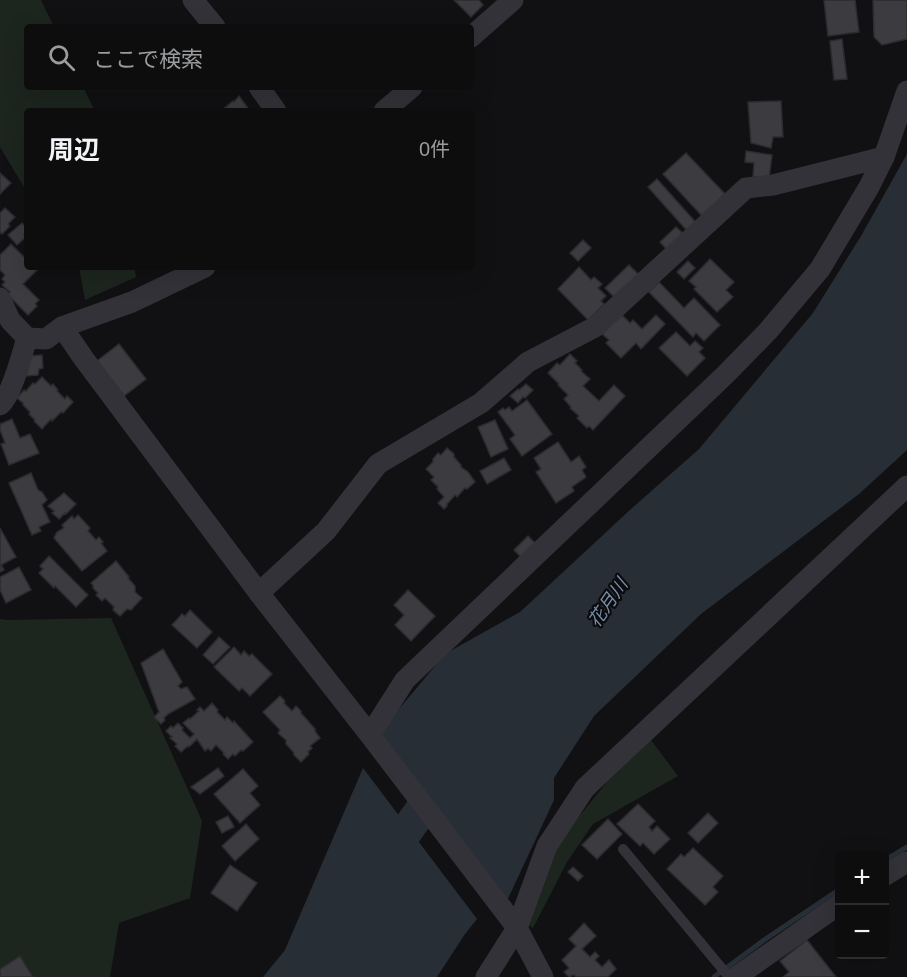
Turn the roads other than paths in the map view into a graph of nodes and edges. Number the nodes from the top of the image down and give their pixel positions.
1 (193, 0) edge
2 (513, 0) edge
3 (213, 24) edge
4 (474, 34) edge
5 (261, 90) edge
6 (408, 90) edge
7 (907, 91) edge
8 (274, 108) edge
9 (388, 108) edge
10 (884, 157) junction
11 (199, 270) edge
12 (0, 298) edge
13 (62, 327) junction
14 (27, 338) junction
15 (0, 405) edge
16 (907, 486) edge
17 (259, 593) junction
18 (370, 735) junction
19 (623, 849) dead end
20 (907, 862) edge
21 (889, 873) edge
22 (839, 905) edge
23 (512, 922) junction
24 (486, 977) edge
25 (543, 977) edge
26 (729, 977) edge
27 (736, 977) edge

1 - 3 street
2 - 4 street
5 - 8 street
6 - 9 street
7 - 10 street
10 - 17 street
10 - 18 street
11 - 13 street
12 - 14 street
13 - 14 street
13 - 17 street
14 - 15 street
16 - 23 street
17 - 18 street
18 - 23 street
19 - 26 lane
20 - 21 street
22 - 27 street
23 - 24 street
23 - 25 street

